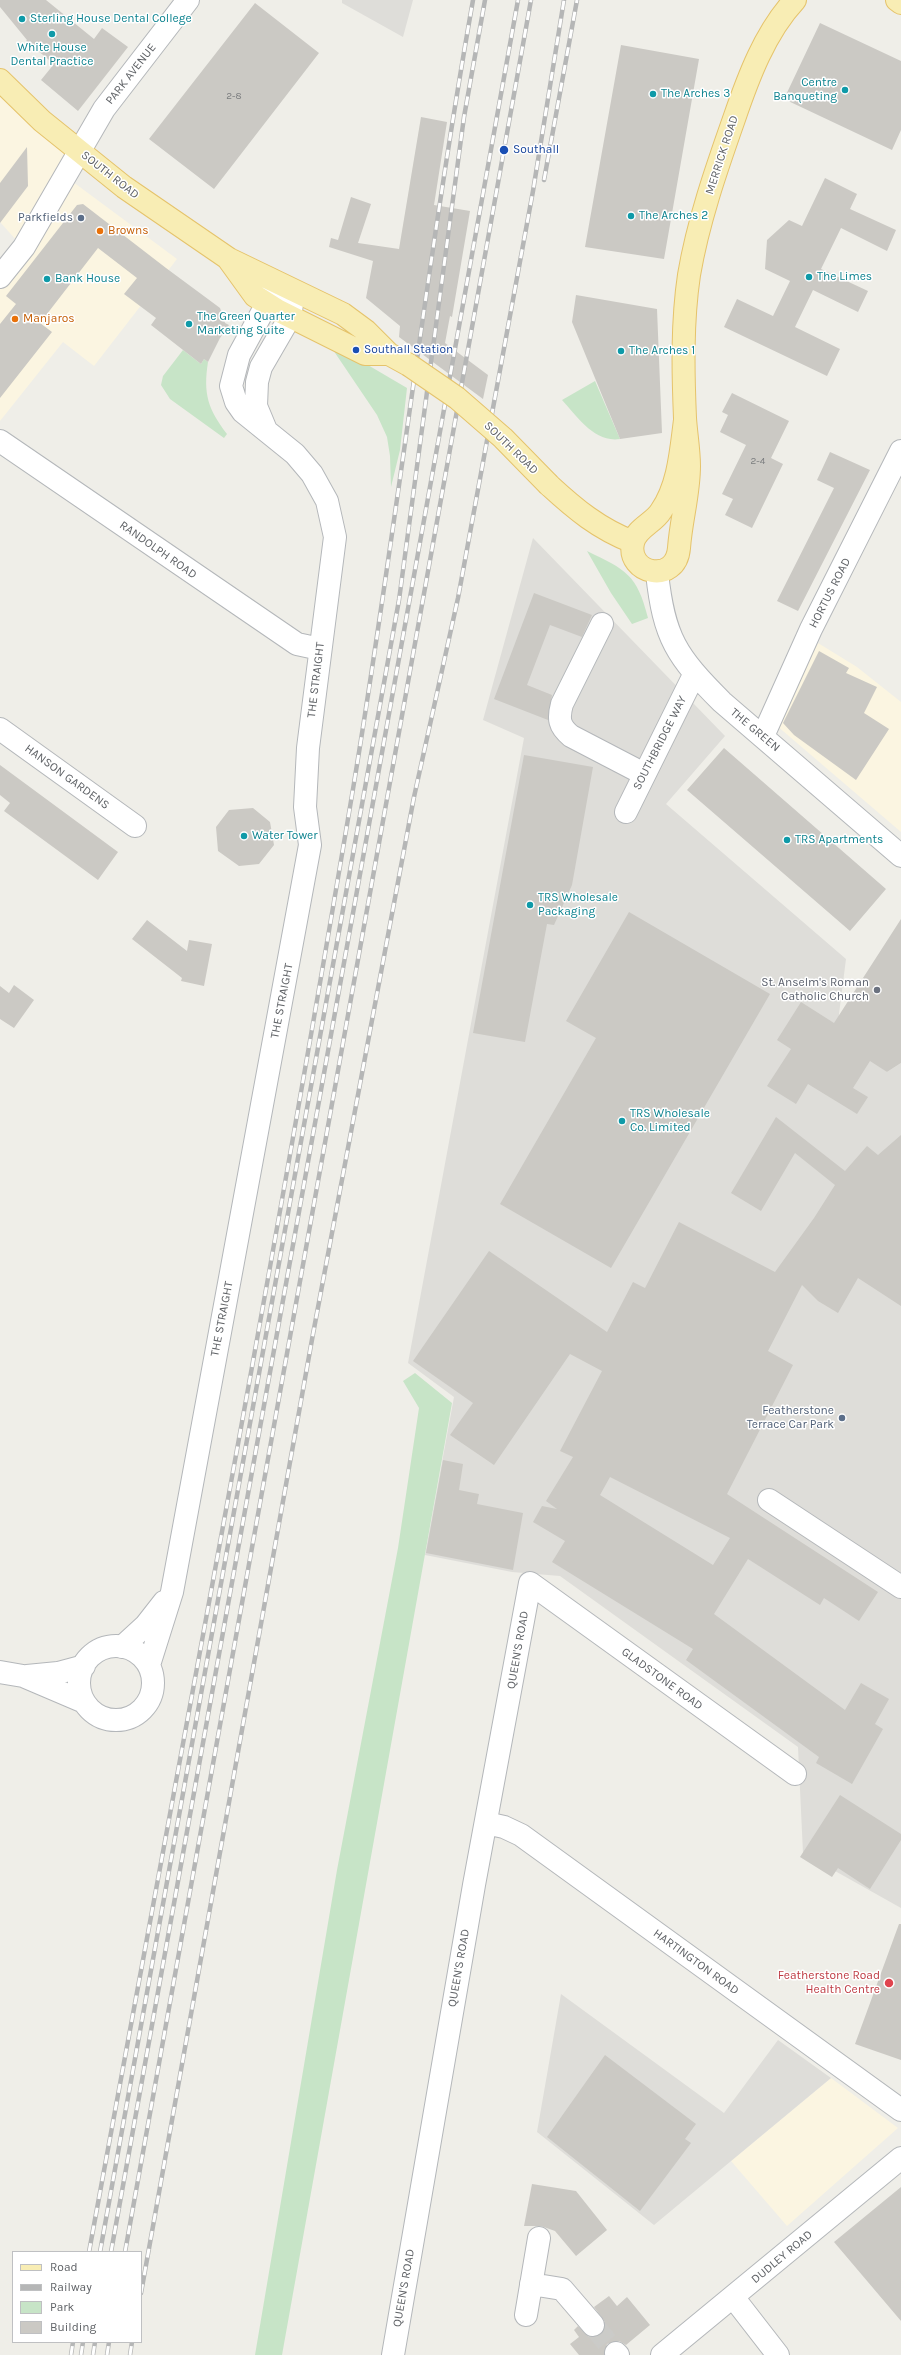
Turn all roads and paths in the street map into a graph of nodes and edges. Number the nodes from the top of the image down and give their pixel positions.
1 (188, 0) edge
2 (795, 0) edge
3 (896, 0) edge
4 (901, 3) edge
5 (0, 80) edge
6 (78, 150) junction
7 (229, 260) junction
8 (261, 274) junction
9 (0, 277) edge
10 (265, 302) junction
11 (290, 317) junction
12 (389, 354) junction
13 (685, 420) junction
14 (266, 430) junction
15 (0, 440) edge
16 (901, 451) edge
17 (649, 524) junction
18 (633, 542) junction
19 (679, 542) junction
20 (657, 573) junction
21 (602, 624) dead end
22 (320, 649) junction
23 (694, 674) junction
24 (0, 729) edge
25 (763, 736) junction
26 (644, 774) junction
27 (626, 812) dead end
28 (134, 826) dead end
29 (901, 856) edge
30 (769, 1500) dead end
31 (530, 1583) joint
32 (901, 1587) edge
33 (172, 1592) junction
34 (122, 1647) junction
35 (149, 1665) junction
36 (84, 1666) junction
37 (0, 1672) edge
38 (23, 1676) junction
39 (84, 1702) junction
40 (795, 1774) dead end
41 (486, 1823) junction
42 (901, 2110) edge
43 (901, 2158) edge
44 (539, 2238) dead end
45 (531, 2284) junction
46 (733, 2297) junction
47 (526, 2315) dead end
48 (593, 2325) tunnel mouth
49 (392, 2355) edge
50 (662, 2355) edge
51 (778, 2355) edge

1 - 6 street, PARK AVENUE
2 - 13 main road, MERRICK ROAD
3 - 4 main road
5 - 6 main road, SOUTH ROAD
6 - 7 main road, SOUTH ROAD
6 - 9 street, PARK AVENUE
7 - 8 main road, SOUTH ROAD
7 - 10 main road, SOUTH ROAD
8 - 11 street
8 - 12 main road, SOUTH ROAD
10 - 11 main road, SOUTH ROAD
10 - 14 street, THE STRAIGHT
11 - 12 main road, SOUTH ROAD
11 - 14 street, THE STRAIGHT
12 - 18 main road, SOUTH ROAD, bridge
13 - 17 main road, MERRICK ROAD
13 - 19 main road, MERRICK ROAD
14 - 22 street, THE STRAIGHT
15 - 22 street, RANDOLPH ROAD
16 - 25 street, HORTUS ROAD
17 - 18 main road
17 - 19 main road
18 - 20 main road
19 - 20 main road
20 - 23 street, THE GREEN
21 - 26 street
22 - 33 street, THE STRAIGHT
23 - 25 street, THE GREEN
23 - 26 street, SOUTHBRIDGE WAY
24 - 28 street, HANSON GARDENS
25 - 29 street, THE GREEN
26 - 27 street, SOUTHBRIDGE WAY
30 - 32 street
31 - 40 street, GLADSTONE ROAD
31 - 41 street, QUEEN'S ROAD
33 - 34 street, THE STRAIGHT
33 - 35 street, THE STRAIGHT
34 - 35 street
34 - 36 street
35 - 39 street
36 - 38 street
36 - 39 street
37 - 38 street
38 - 39 street
41 - 42 street, HARTINGTON ROAD
41 - 49 street, QUEEN'S ROAD
43 - 46 street, DUDLEY ROAD
44 - 45 street
45 - 47 street
45 - 48 street
46 - 50 street, DUDLEY ROAD
46 - 51 street

